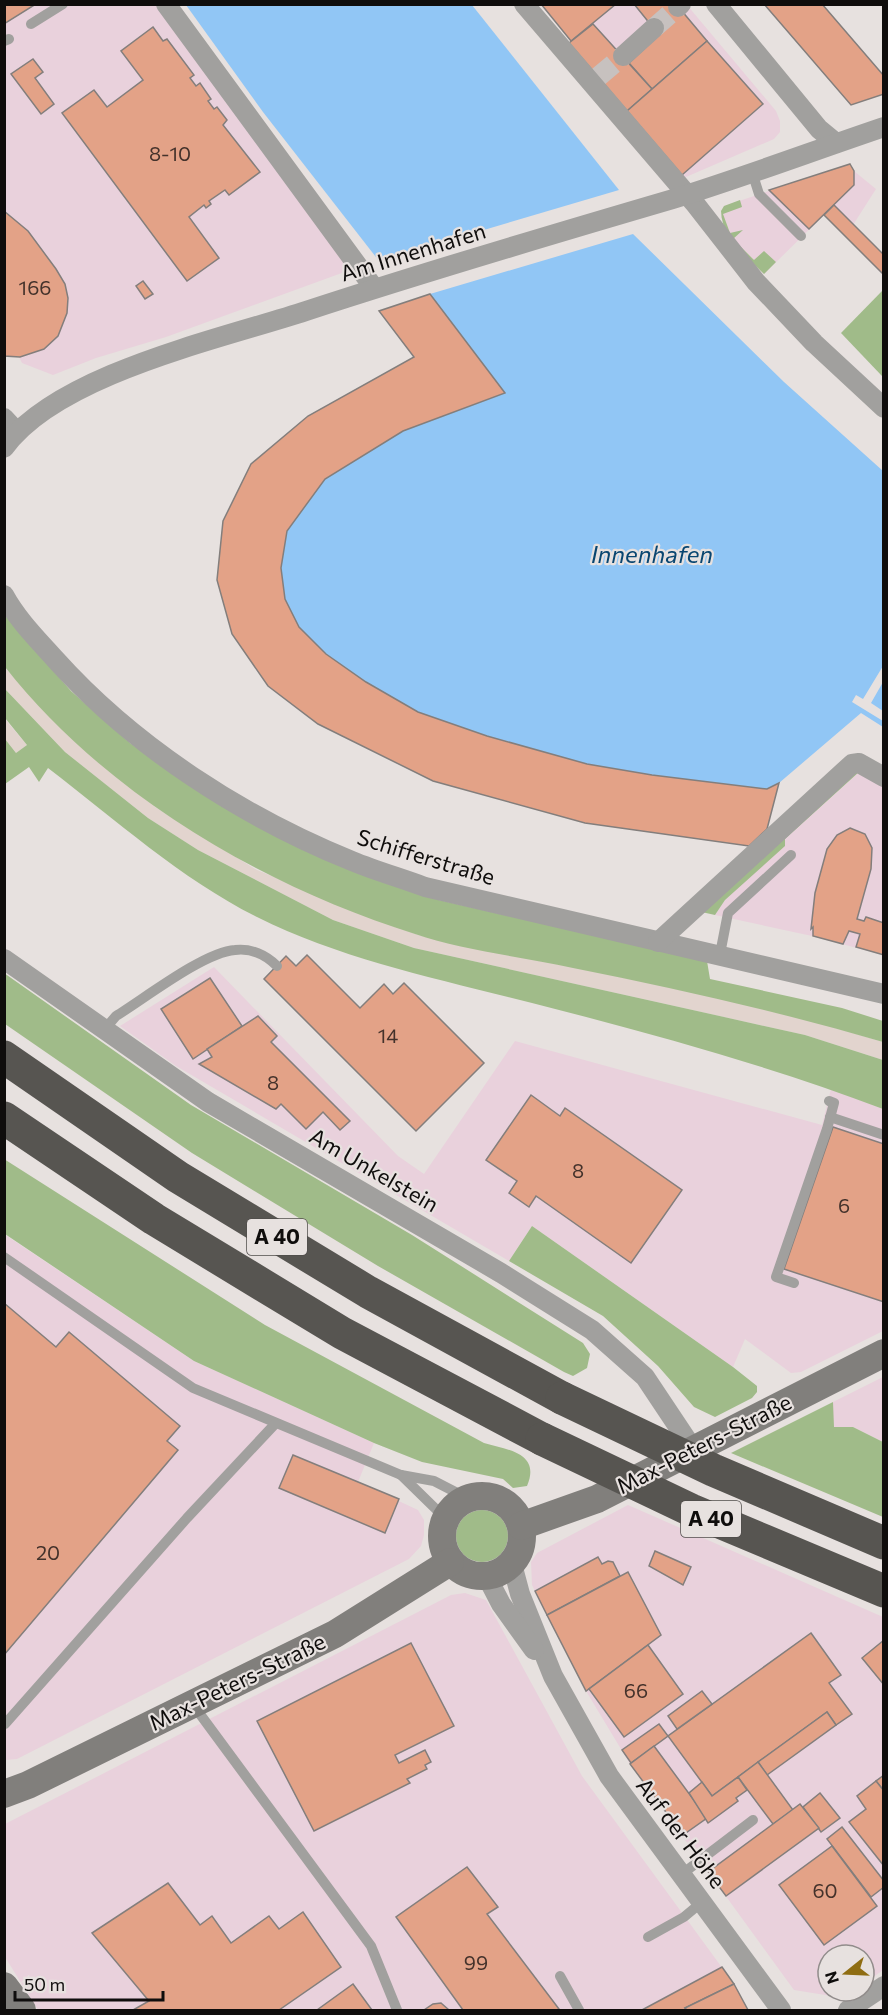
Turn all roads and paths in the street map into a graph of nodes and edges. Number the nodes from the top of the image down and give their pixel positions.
1 (63, 4) edge
2 (166, 4) edge
3 (524, 4) edge
4 (716, 4) edge
5 (31, 24) dead end
6 (654, 28) tunnel mouth
7 (623, 56) tunnel mouth
8 (884, 127) edge
9 (836, 143) junction
10 (752, 172) junction
11 (682, 196) junction
12 (801, 236) dead end
13 (374, 288) junction
14 (884, 408) edge
15 (11, 425) edge
16 (4, 448) edge
17 (4, 595) edge
18 (884, 777) edge
19 (791, 855) dead end
20 (664, 937) junction
21 (720, 954) junction
22 (4, 959) edge
23 (277, 966) dead end
24 (884, 994) edge
25 (104, 1030) junction
26 (4, 1057) edge
27 (829, 1101) dead end
28 (4, 1118) edge
29 (830, 1118) junction
30 (884, 1135) edge
31 (4, 1257) edge
32 (794, 1283) dead end
33 (884, 1353) edge
34 (275, 1424) junction
35 (693, 1449) junction
36 (401, 1475) junction
37 (467, 1498) junction
38 (445, 1518) junction
39 (521, 1526) junction
40 (884, 1543) edge
41 (450, 1562) junction
42 (512, 1564) junction
43 (487, 1576) junction
44 (884, 1591) edge
45 (553, 1676) junction
46 (192, 1703) junction
47 (5, 1724) edge
48 (9, 1795) edge
49 (753, 1820) dead end
50 (681, 1874) junction
51 (702, 1902) junction
52 (648, 1937) dead end
53 (560, 1976) dead end
54 (4, 1986) edge
55 (884, 1986) edge
56 (22, 2010) edge
57 (397, 2010) edge
58 (579, 2010) edge
59 (781, 2010) edge
60 (848, 2010) edge

1 - 5 lane
2 - 13 street
3 - 11 street
4 - 9 street
6 - 7 street
8 - 9 street, Am Innenhafen
9 - 10 street, Am Innenhafen
10 - 11 street, Am Innenhafen
10 - 12 lane
11 - 13 street, Am Innenhafen
11 - 14 street
13 - 15 street, Am Innenhafen
15 - 16 street
17 - 20 street, Schifferstraße
18 - 20 street
19 - 21 lane
20 - 21 street, Schifferstraße
21 - 24 street, Schifferstraße
22 - 25 street, Am Unkelstein
23 - 25 lane
25 - 35 street, Am Unkelstein
26 - 40 highway, A 40, bridge
27 - 29 lane
28 - 44 highway, A 40, bridge
29 - 30 lane
29 - 32 lane
31 - 34 lane
33 - 35 street, Max-Peters-Straße
34 - 36 lane
34 - 47 lane
35 - 39 street, Max-Peters-Straße
36 - 37 lane
36 - 38 lane
37 - 38 street
37 - 39 street
38 - 41 street
39 - 42 street
41 - 43 street
41 - 46 street, Max-Peters-Straße
42 - 43 street
42 - 45 street, Auf der Höhe
43 - 45 street, Auf der Höhe
45 - 50 street, Auf der Höhe
46 - 48 street, Max-Peters-Straße
46 - 57 lane
49 - 50 lane
50 - 51 street, Auf der Höhe
51 - 52 lane
51 - 59 street, Auf der Höhe
53 - 58 lane
54 - 56 street
55 - 60 street

